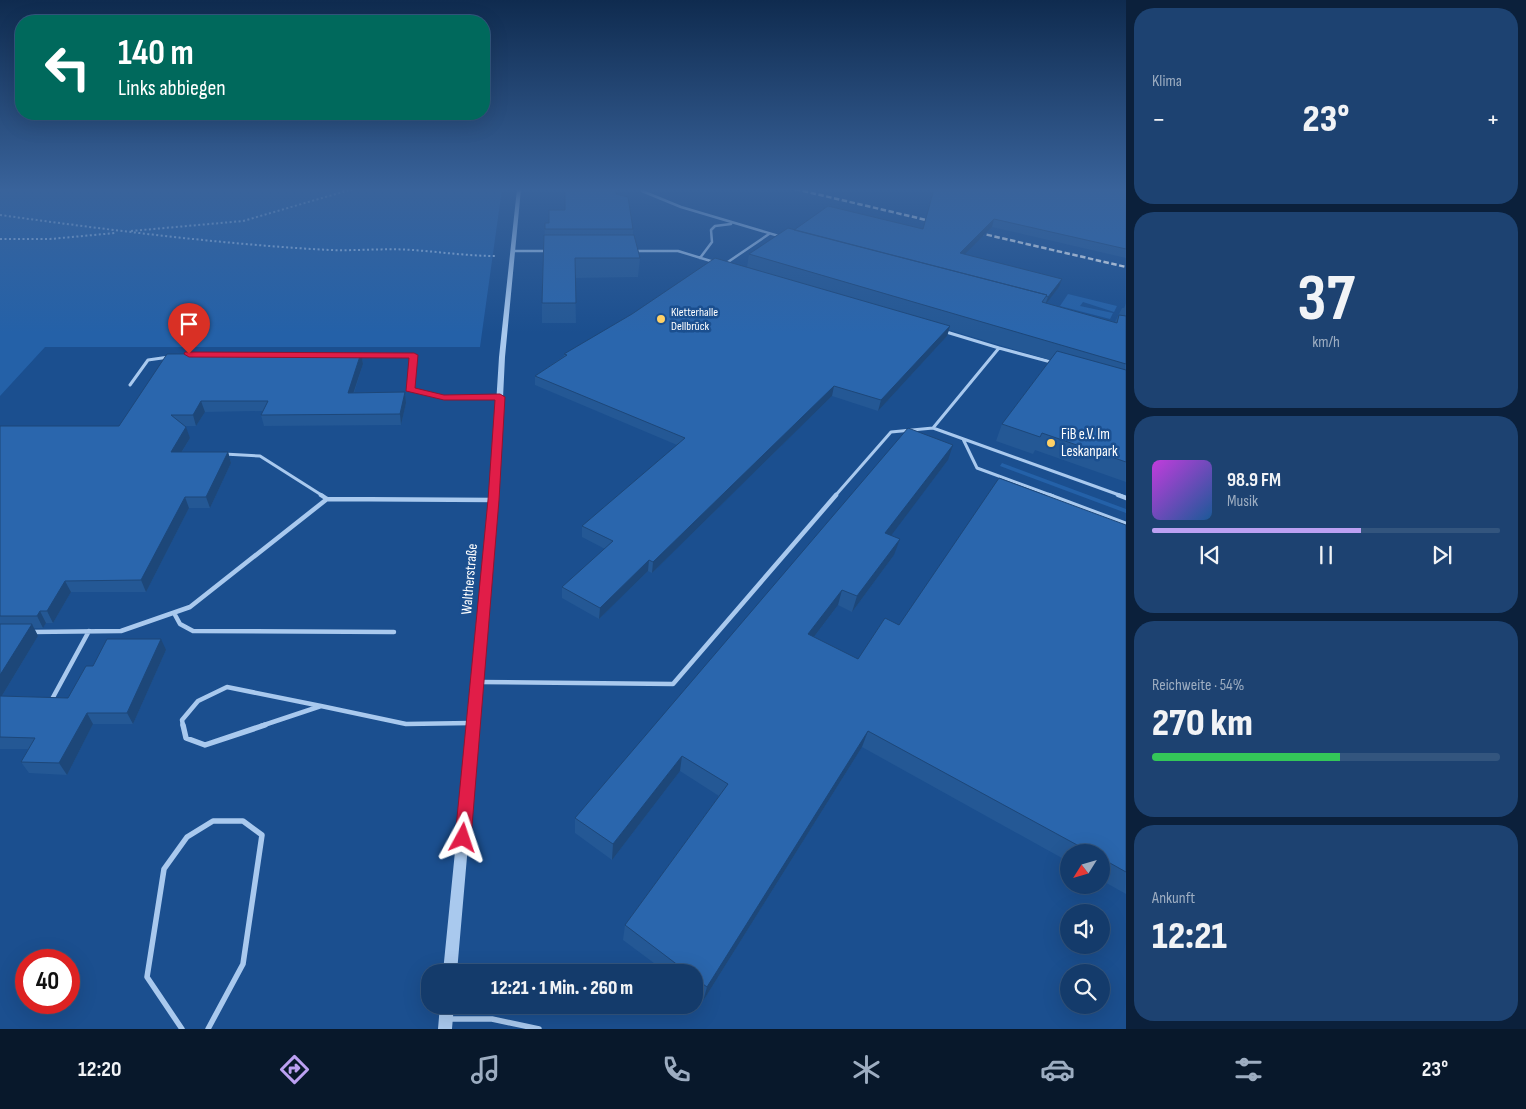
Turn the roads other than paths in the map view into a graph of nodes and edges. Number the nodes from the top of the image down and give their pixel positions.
1 (514, 237) edge
2 (714, 237) edge
3 (765, 237) edge
4 (780, 237) edge
5 (788, 239) edge
6 (550, 251) edge
7 (629, 251) edge
8 (512, 253) junction
9 (700, 258) junction
10 (716, 262) edge
11 (724, 265) joint
12 (733, 268) edge
13 (942, 331) edge
14 (999, 348) junction
15 (355, 355) edge
16 (172, 356) edge
17 (1053, 362) edge
18 (130, 385) dead end
19 (500, 397) junction
20 (933, 428) junction
21 (963, 439) junction
22 (222, 454) edge
23 (1126, 498) edge
24 (327, 499) junction
25 (494, 500) junction
26 (1126, 524) edge
27 (174, 612) junction
28 (30, 632) edge
29 (89, 632) junction
30 (394, 632) dead end
31 (477, 682) junction
32 (51, 701) edge
33 (322, 706) junction
34 (474, 723) junction
35 (451, 964) edge
36 (446, 1018) edge
37 (182, 1029) edge
38 (208, 1029) edge
39 (539, 1029) edge

1 - 8 street, Waltherstraße
2 - 9 lane
3 - 11 lane
4 - 5 lane
6 - 8 lane
7 - 9 lane
8 - 19 street, Waltherstraße
9 - 10 lane
11 - 12 lane
13 - 14 lane
14 - 17 lane
14 - 20 lane
15 - 19 lane
16 - 18 lane
19 - 25 street, Waltherstraße
20 - 21 lane
20 - 31 lane
21 - 23 lane
21 - 26 lane
22 - 24 lane
24 - 25 lane
24 - 27 lane
25 - 31 street, Waltherstraße
27 - 29 lane
27 - 30 lane
28 - 29 lane
29 - 32 lane
31 - 34 street, Waltherstraße
33 - 33 lane
33 - 34 lane
34 - 35 street, Waltherstraße
36 - 39 lane
37 - 38 lane

